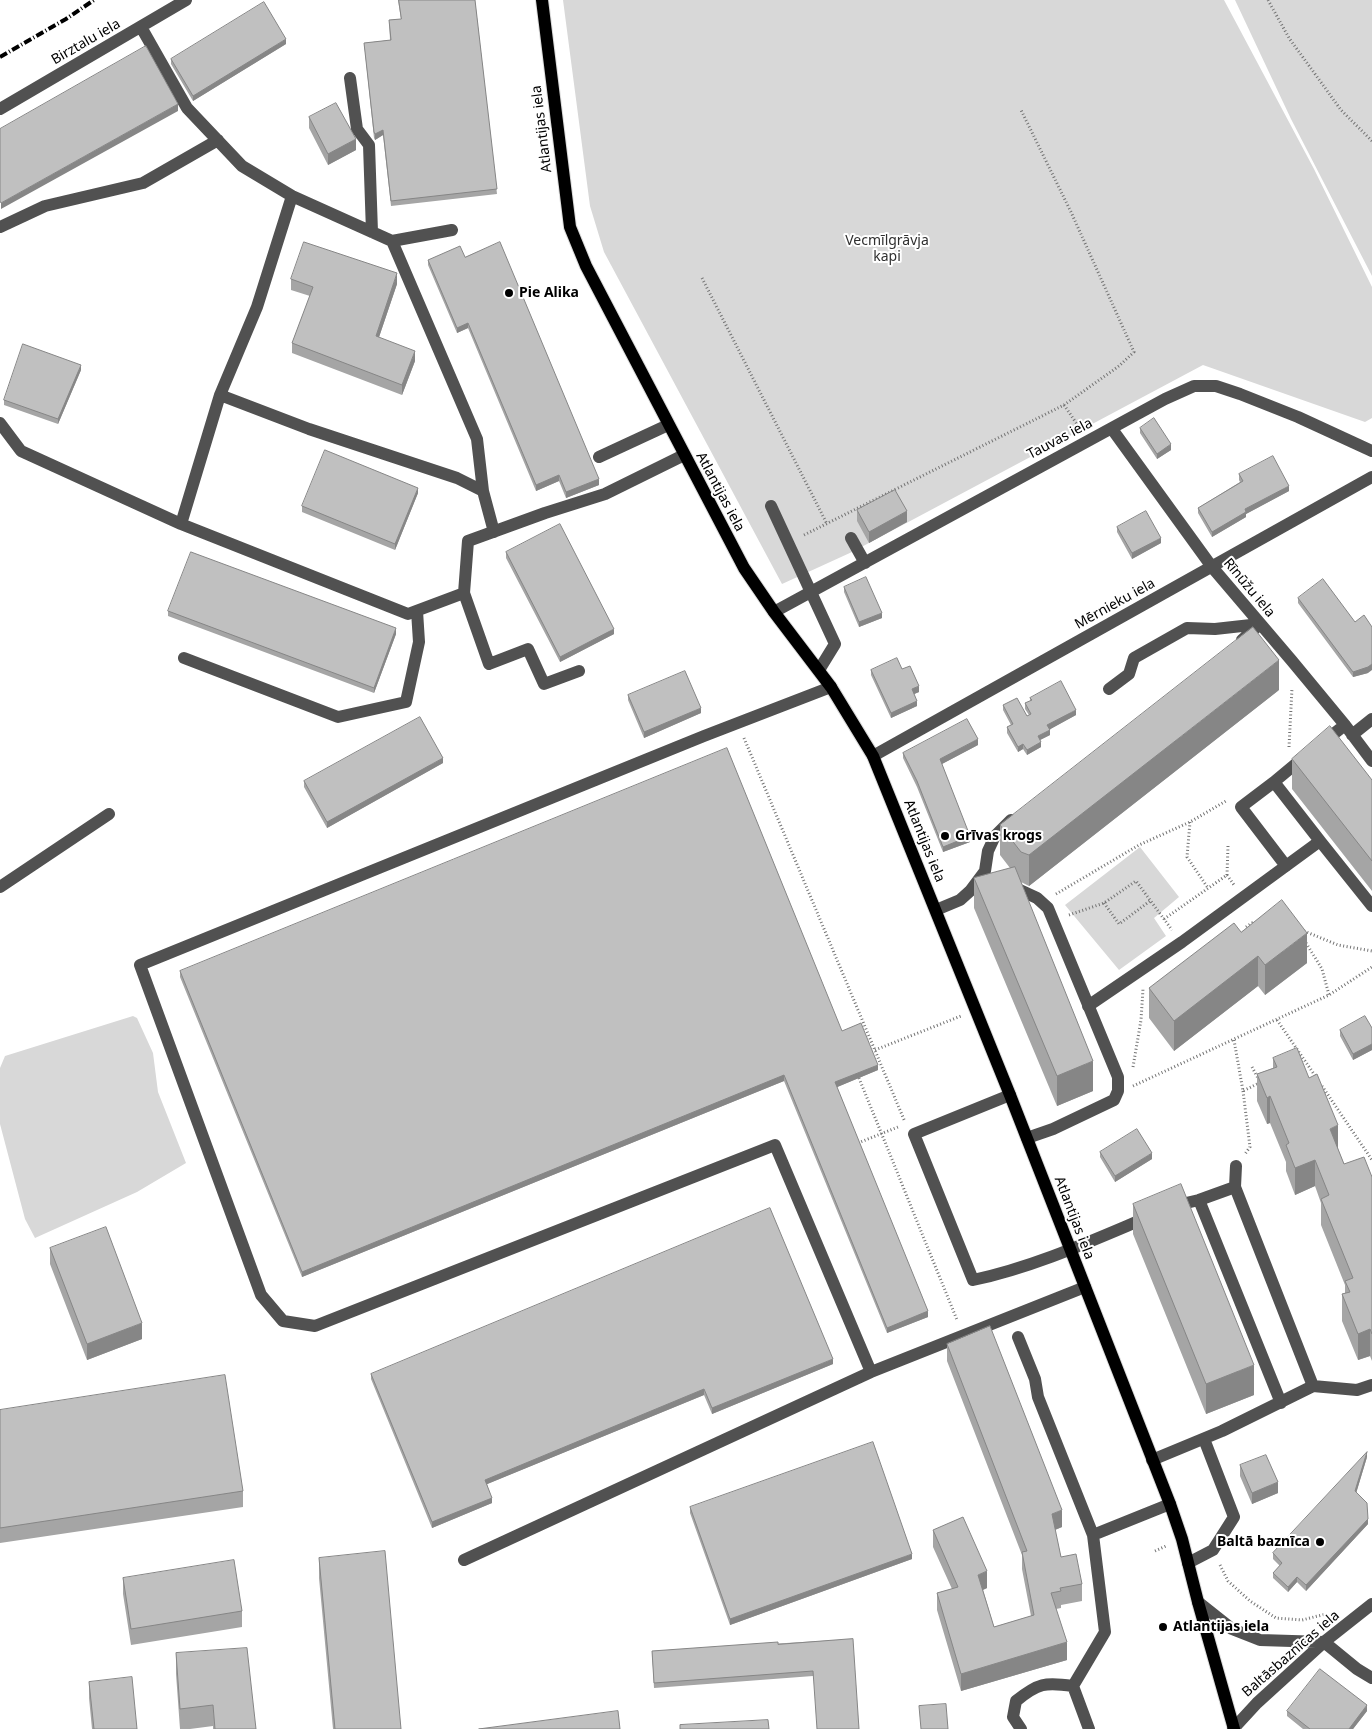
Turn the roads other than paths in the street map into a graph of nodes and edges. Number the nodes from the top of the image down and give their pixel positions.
1 (186, 0) edge
2 (542, 0) edge
3 (141, 27) junction
4 (350, 78) dead end
5 (0, 109) edge
6 (218, 140) junction
7 (292, 196) junction
8 (0, 227) edge
9 (452, 230) dead end
10 (372, 232) junction
11 (392, 241) junction
12 (220, 395) junction
13 (0, 423) edge
14 (668, 425) junction
15 (1112, 429) junction
16 (1372, 451) edge
17 (684, 455) junction
18 (600, 457) dead end
19 (1372, 477) edge
20 (483, 492) junction
21 (771, 506) dead end
22 (181, 524) junction
23 (494, 532) junction
24 (851, 538) dead end
25 (865, 564) junction
26 (1212, 567) junction
27 (464, 593) junction
28 (812, 593) junction
29 (417, 611) junction
30 (774, 612) junction
31 (1260, 624) junction
32 (1232, 648) edge
33 (184, 658) dead end
34 (819, 670) junction
35 (579, 671) dead end
36 (831, 687) junction
37 (1109, 689) dead end
38 (1372, 719) edge
39 (1349, 730) junction
40 (872, 756) junction
41 (1372, 761) edge
42 (1274, 782) junction
43 (1025, 809) edge
44 (109, 814) dead end
45 (1320, 841) junction
46 (1286, 866) junction
47 (993, 875) junction
48 (0, 887) edge
49 (1372, 906) edge
50 (936, 910) junction
51 (1088, 1006) junction
52 (1010, 1095) junction
53 (1026, 1138) junction
54 (1236, 1166) road end
55 (1235, 1187) junction
56 (1199, 1200) junction
57 (1071, 1250) junction
58 (1085, 1287) junction
59 (1018, 1337) dead end
60 (871, 1372) junction
61 (1372, 1385) edge
62 (1313, 1386) junction
63 (1281, 1403) junction
64 (1204, 1439) junction
65 (1152, 1460) junction
66 (1170, 1504) junction
67 (1093, 1535) junction
68 (464, 1560) dead end
69 (1188, 1563) junction
70 (1198, 1602) junction
71 (1372, 1604) edge
72 (1324, 1642) junction
73 (1372, 1678) edge
74 (1073, 1686) junction
75 (1233, 1728) edge
76 (1021, 1729) edge
77 (1089, 1729) edge

1 - 3 street, Birztalu iela
2 - 14 main road, Atlantijas iela
3 - 5 street, Birztalu iela
3 - 6 street
4 - 10 street
6 - 7 street
6 - 8 street
7 - 10 street
7 - 12 street
9 - 11 street
10 - 11 street
11 - 20 street
12 - 20 street
12 - 22 street
13 - 22 street
14 - 17 main road, Atlantijas iela
14 - 18 street
15 - 16 street, Tauvas iela
15 - 25 street, Tauvas iela
15 - 26 street, Rīnūžu iela
17 - 23 street
17 - 30 main road, Atlantijas iela
19 - 26 street, Mērnieku iela
20 - 23 street
21 - 28 street
22 - 29 street
23 - 27 street
24 - 25 street
25 - 28 street, Tauvas iela
26 - 31 street, Rīnūžu iela
26 - 40 street, Mērnieku iela
27 - 29 street
27 - 35 street
28 - 30 street, Tauvas iela
28 - 34 street
29 - 33 street
30 - 34 main road, Atlantijas iela
31 - 32 street
31 - 37 street
31 - 39 street, Rīnūžu iela
34 - 36 main road, Atlantijas iela
36 - 40 main road, Atlantijas iela
36 - 60 street
38 - 39 street
39 - 41 street, Rīnūžu iela
39 - 42 street
40 - 50 main road, Atlantijas iela
42 - 45 street
42 - 46 street
43 - 47 street
44 - 48 street
45 - 46 street
45 - 49 street
46 - 51 street
47 - 50 street
47 - 51 street
50 - 52 main road, Atlantijas iela
51 - 53 street
52 - 53 main road, Atlantijas iela
52 - 57 street
53 - 57 main road, Atlantijas iela
54 - 55 street
55 - 56 street
55 - 62 street
56 - 57 street
56 - 63 street
57 - 58 main road, Atlantijas iela
58 - 60 street
58 - 65 main road, Atlantijas iela
59 - 67 street
60 - 68 street
61 - 62 street
62 - 63 street
63 - 64 street
64 - 65 street
64 - 69 street
65 - 66 main road, Atlantijas iela
66 - 67 street
66 - 69 main road, Atlantijas iela
67 - 74 street
69 - 70 main road, Atlantijas iela
70 - 72 street
70 - 75 main road, Atlantijas iela
71 - 72 street, Baltāsbaznīcas iela
72 - 73 street
72 - 75 street, Baltāsbaznīcas iela
74 - 76 street
74 - 77 street

